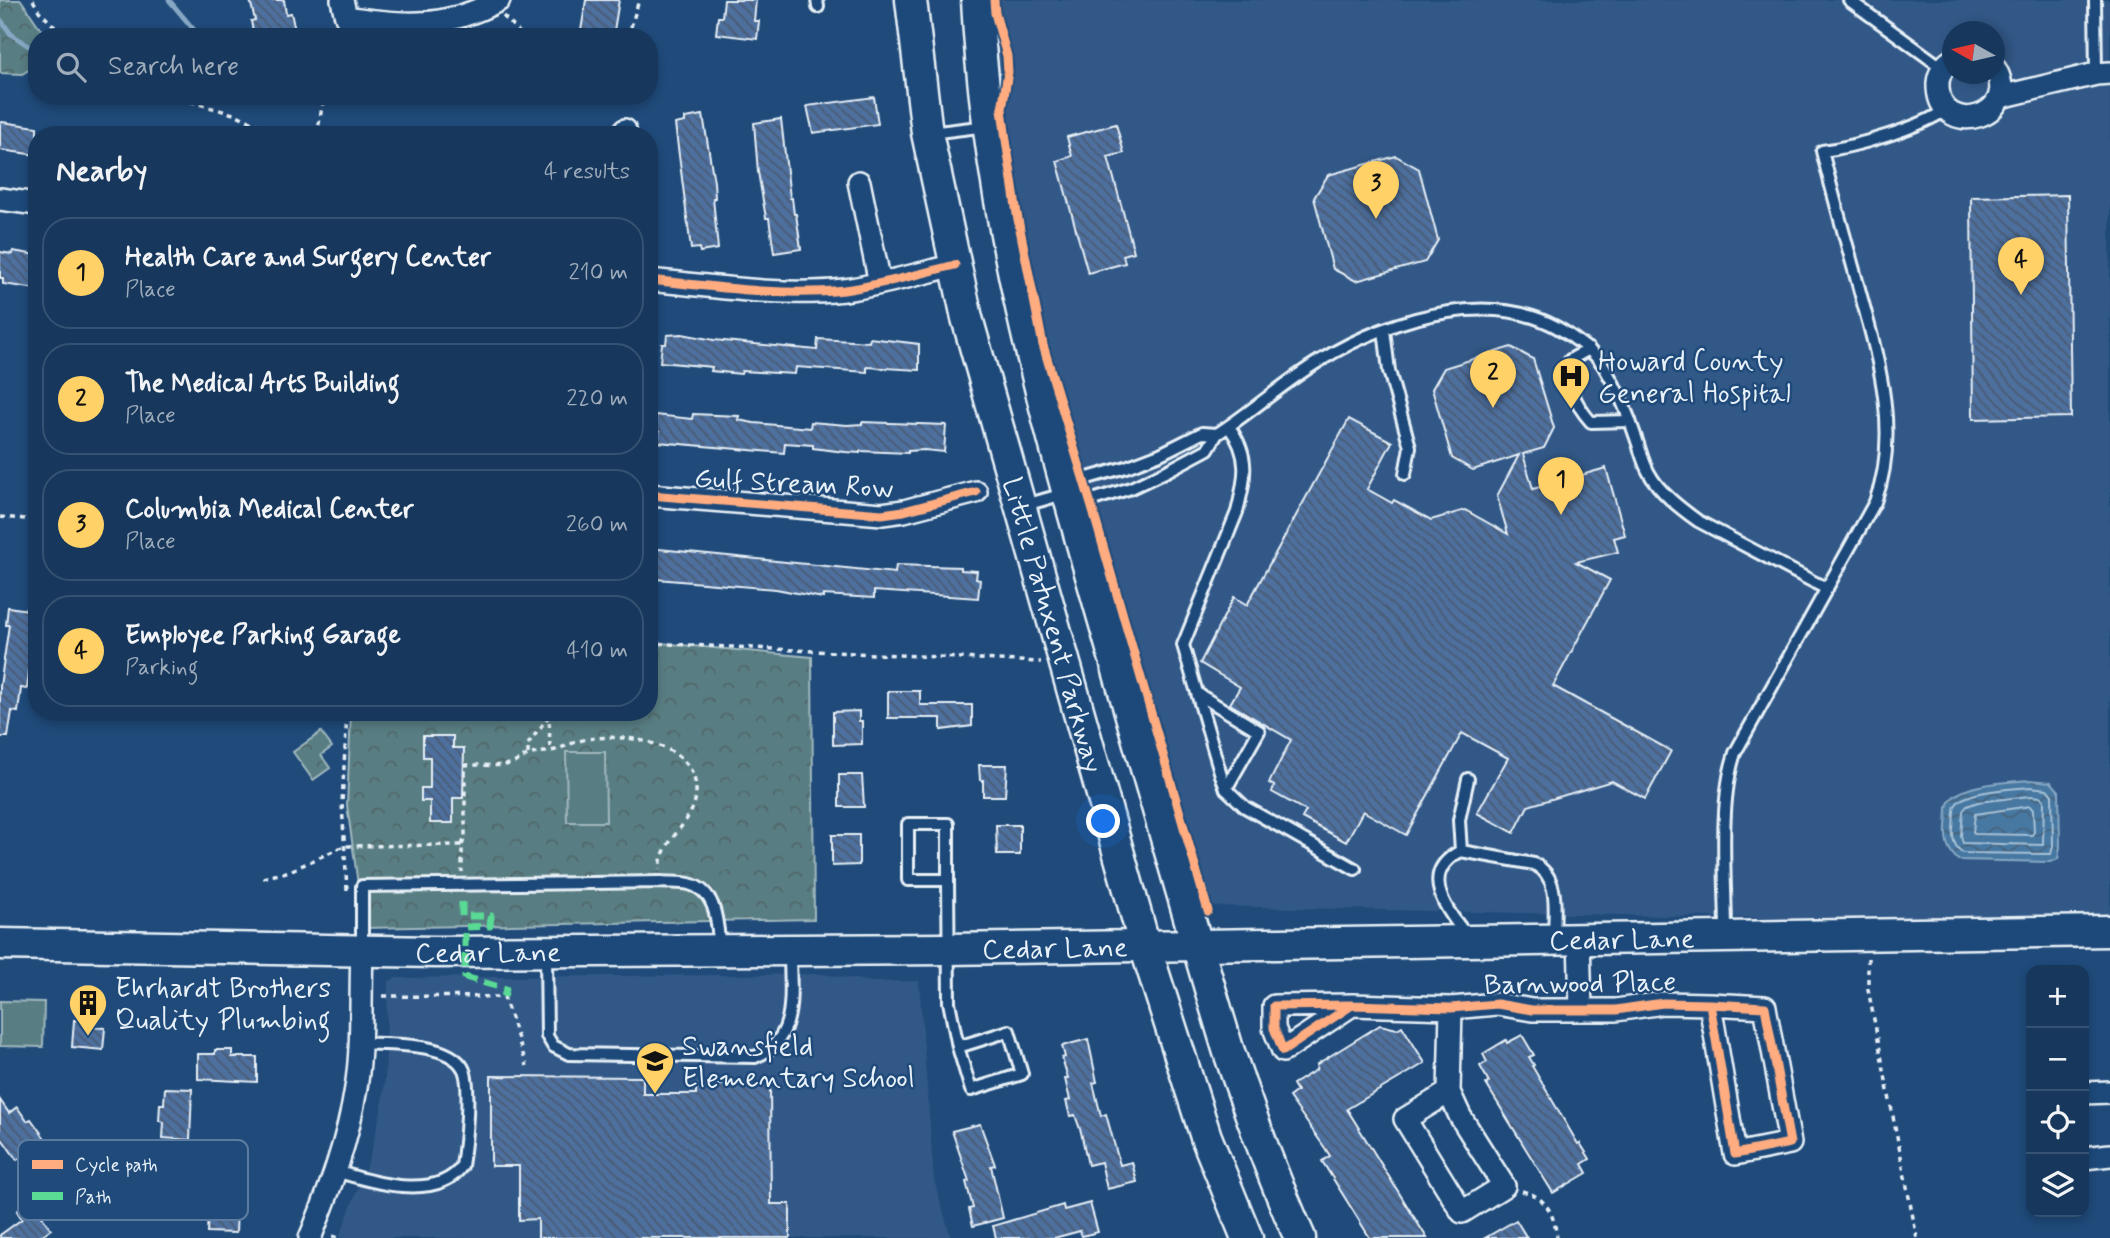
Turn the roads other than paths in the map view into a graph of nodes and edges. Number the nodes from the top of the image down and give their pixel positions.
1 (342, 0) edge
2 (911, 0) edge
3 (977, 0) edge
4 (1849, 0) edge
5 (2095, 0) edge
6 (495, 2) edge
7 (1942, 60) edge
8 (1942, 72) edge
9 (2103, 73) edge
10 (2001, 84) edge
11 (2000, 97) junction
12 (1947, 109) junction
13 (988, 126) junction
14 (928, 133) junction
15 (859, 182) dead end
16 (0, 199) edge
17 (28, 203) edge
18 (955, 265) junction
19 (658, 282) edge
20 (880, 283) junction
21 (1384, 330) junction
22 (1589, 349) junction
23 (1630, 421) junction
24 (1229, 427) junction
25 (1217, 434) junction
26 (1405, 474) dead end
27 (976, 492) dead end
28 (1068, 493) junction
29 (658, 496) edge
30 (1022, 506) junction
31 (1827, 589) junction
32 (1198, 694) junction
33 (1468, 779) dead end
34 (1226, 789) junction
35 (1461, 851) junction
36 (1355, 869) dead end
37 (948, 880) junction
38 (2110, 931) edge
39 (1726, 937) junction
40 (1566, 938) junction
41 (1470, 940) junction
42 (0, 944) edge
43 (1196, 945) junction
44 (1145, 946) junction
45 (720, 949) junction
46 (790, 949) junction
47 (948, 949) junction
48 (546, 951) junction
49 (362, 952) junction
50 (1710, 1004) junction
51 (1352, 1005) dead end
52 (1451, 1009) junction
53 (1580, 1010) junction
54 (359, 1043) junction
55 (958, 1047) junction
56 (1449, 1092) junction
57 (2110, 1092) edge
58 (2089, 1093) edge
59 (2110, 1155) edge
60 (2089, 1157) edge
61 (336, 1171) junction
62 (310, 1238) edge
63 (1247, 1238) edge
64 (1300, 1238) edge

1 - 6 street
2 - 14 main road, Little Patuxent Parkway
3 - 13 main road, Little Patuxent Parkway
4 - 7 lane
5 - 9 lane
8 - 12 street
9 - 11 street
10 - 11 street
11 - 12 street
12 - 31 lane
13 - 14 lane
13 - 28 main road, Little Patuxent Parkway
14 - 18 main road, Little Patuxent Parkway
15 - 20 street
16 - 17 street
18 - 20 street
18 - 30 main road, Little Patuxent Parkway
19 - 20 street
21 - 22 lane
21 - 24 lane
21 - 26 lane
22 - 23 lane
22 - 23 lane
23 - 31 lane
24 - 25 lane
24 - 32 lane
25 - 28 lane
25 - 28 lane
27 - 29 street, Gulf Stream Row
28 - 30 lane
28 - 43 main road, Little Patuxent Parkway
30 - 44 main road, Little Patuxent Parkway
31 - 39 lane
32 - 34 lane
32 - 34 lane
33 - 35 lane
34 - 36 lane
35 - 40 lane
35 - 41 lane
37 - 37 lane
37 - 47 lane
38 - 39 main road, Cedar Lane
39 - 40 main road, Cedar Lane
40 - 41 main road, Cedar Lane
40 - 53 street, Barnwood Place
41 - 43 main road, Cedar Lane
42 - 49 main road, Cedar Lane
43 - 44 main road, Cedar Lane
43 - 64 main road, Little Patuxent Parkway
44 - 47 main road, Cedar Lane
44 - 63 main road, Little Patuxent Parkway
45 - 46 main road, Cedar Lane
45 - 48 main road, Cedar Lane
45 - 49 lane
46 - 47 main road, Cedar Lane
46 - 48 lane
47 - 55 lane
48 - 49 main road, Cedar Lane
49 - 54 street
50 - 50 street, Barnwood Place
50 - 53 street, Barnwood Place
51 - 52 street, Barnwood Place
52 - 53 street, Barnwood Place
52 - 56 street
54 - 61 street
54 - 61 lane
55 - 55 lane
56 - 56 street
57 - 58 street
59 - 60 street
61 - 62 street

